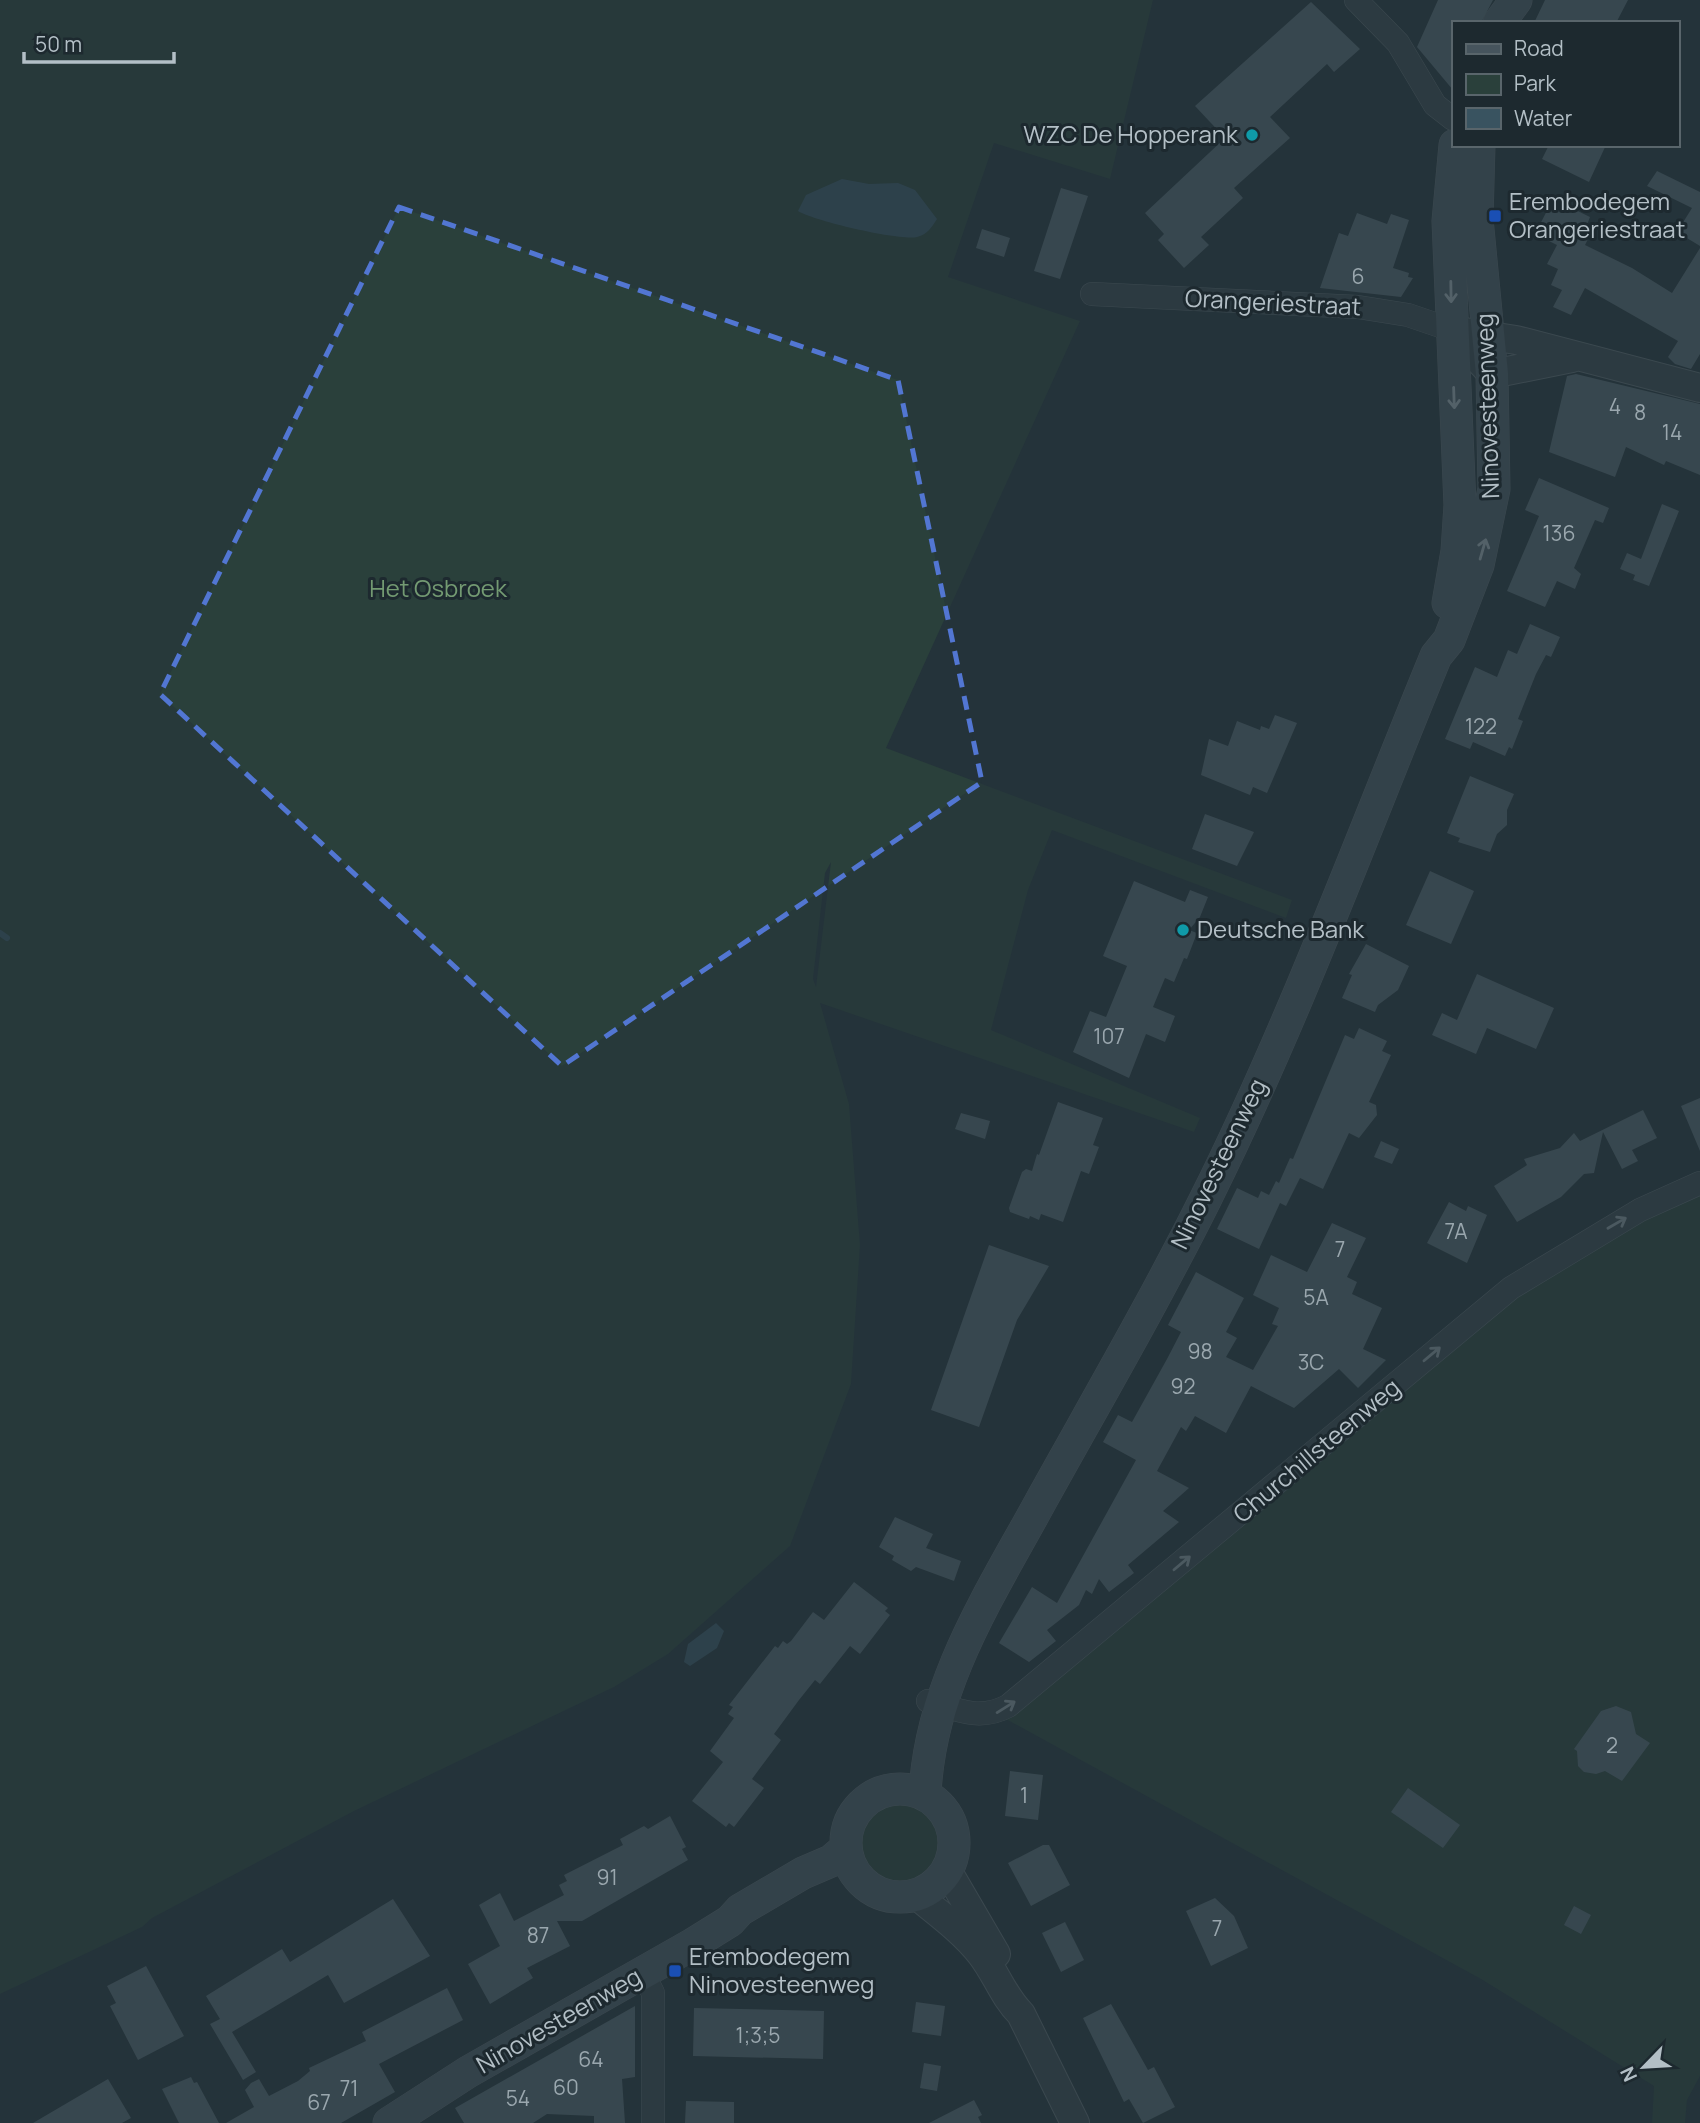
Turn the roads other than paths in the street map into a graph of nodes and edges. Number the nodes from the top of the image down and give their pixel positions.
1 (1356, 0) edge
2 (1452, 118) edge
3 (1455, 147) edge
4 (1479, 147) edge
5 (1092, 294) dead end
6 (1452, 330) junction
7 (1489, 337) junction
8 (1576, 358) junction
9 (1492, 374) junction
10 (1700, 388) edge
11 (1436, 656) junction
12 (1700, 1182) edge
13 (935, 1703) junction
14 (911, 1791) junction
15 (845, 1849) junction
16 (947, 1870) junction
17 (858, 1878) junction
18 (916, 1895) junction
19 (730, 1922) junction
20 (988, 1953) junction
21 (643, 1973) junction
22 (389, 2123) edge
23 (653, 2123) edge
24 (1075, 2123) edge

1 - 2 street
3 -> 6 main road, Ninovesteenweg
4 - 7 main road, Ninovesteenweg
5 - 6 street, Orangeriestraat
6 - 7 street
6 - 9 street
6 -> 11 main road, Ninovesteenweg
7 - 8 street
7 - 9 main road, Ninovesteenweg
8 - 9 street
8 - 10 street
11 -> 9 main road, Ninovesteenweg
11 - 13 main road, Ninovesteenweg
13 -> 12 street, Churchillsteenweg
13 - 14 main road, Ninovesteenweg
14 - 15 main road
14 - 16 main road
15 - 17 main road
15 - 19 main road, Ninovesteenweg
16 - 18 main road
16 - 20 street
17 - 18 main road
17 - 19 main road, Ninovesteenweg
18 - 20 street
19 - 21 main road, Ninovesteenweg
20 - 24 street
21 - 22 main road, Ninovesteenweg
21 - 23 street

